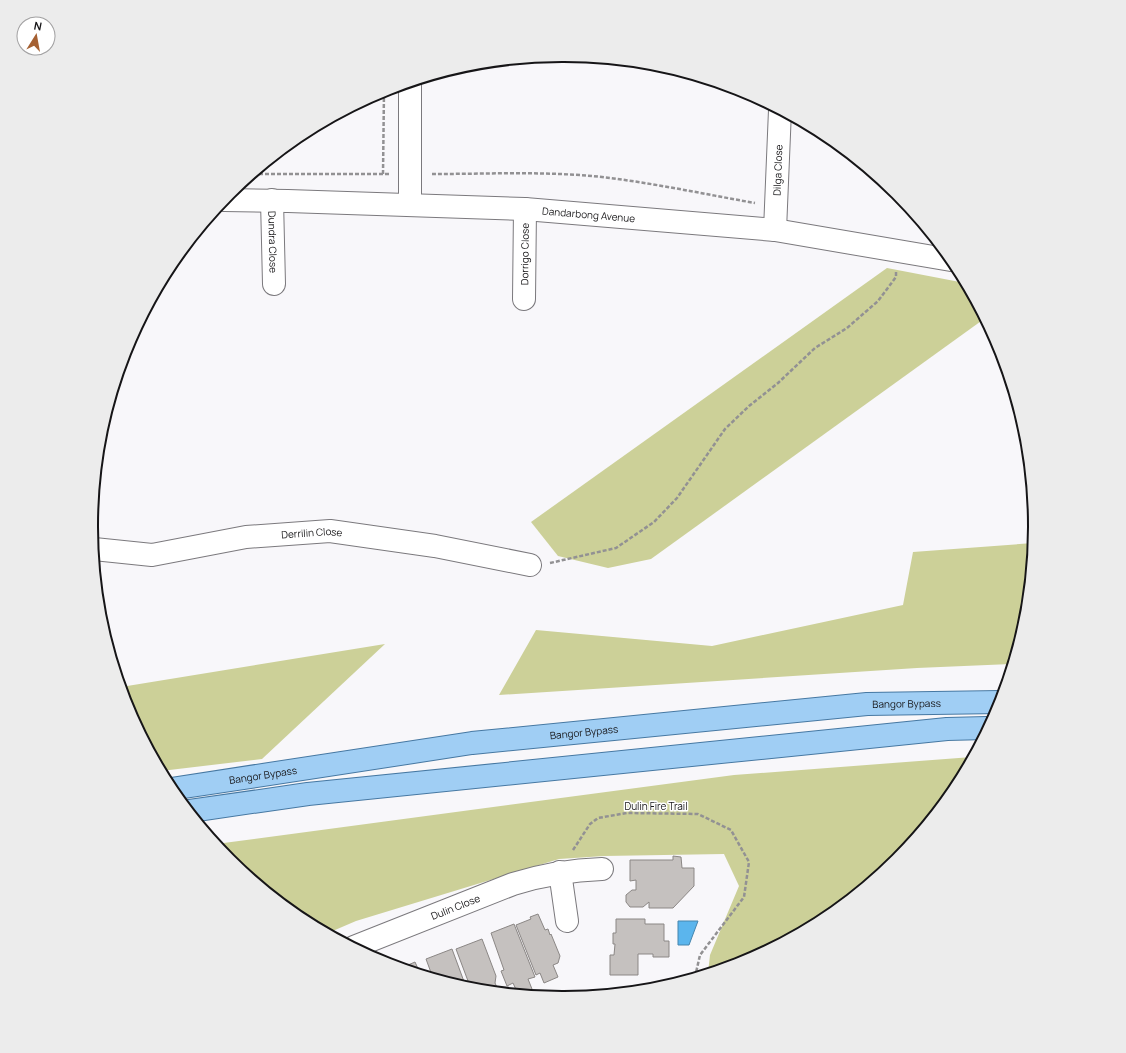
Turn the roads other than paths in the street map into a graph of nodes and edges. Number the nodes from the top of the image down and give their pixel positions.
1 (410, 88) edge
2 (780, 116) edge
3 (233, 200) edge
4 (272, 200) junction
5 (410, 205) junction
6 (525, 209) junction
7 (775, 230) junction
8 (942, 258) edge
9 (274, 284) dead end
10 (524, 299) dead end
11 (99, 549) edge
12 (530, 565) road end
13 (993, 702) edge
14 (982, 728) edge
15 (179, 788) edge
16 (195, 810) edge
17 (602, 869) dead end
18 (560, 872) junction
19 (568, 921) dead end
20 (361, 944) edge

1 - 5 street
2 - 7 street, Dilga Close
3 - 4 street, Dandarbong Avenue
4 - 5 street, Dandarbong Avenue
4 - 9 street, Dundra Close
5 - 6 street, Dandarbong Avenue
6 - 7 street, Dandarbong Avenue
6 - 10 street, Dorrigo Close
7 - 8 street, Dandarbong Avenue
11 - 12 street, Derrilin Close
13 - 15 main road, Bangor Bypass
14 - 16 main road
17 - 18 street, Dulin Close
18 - 19 street
18 - 20 street, Dulin Close

